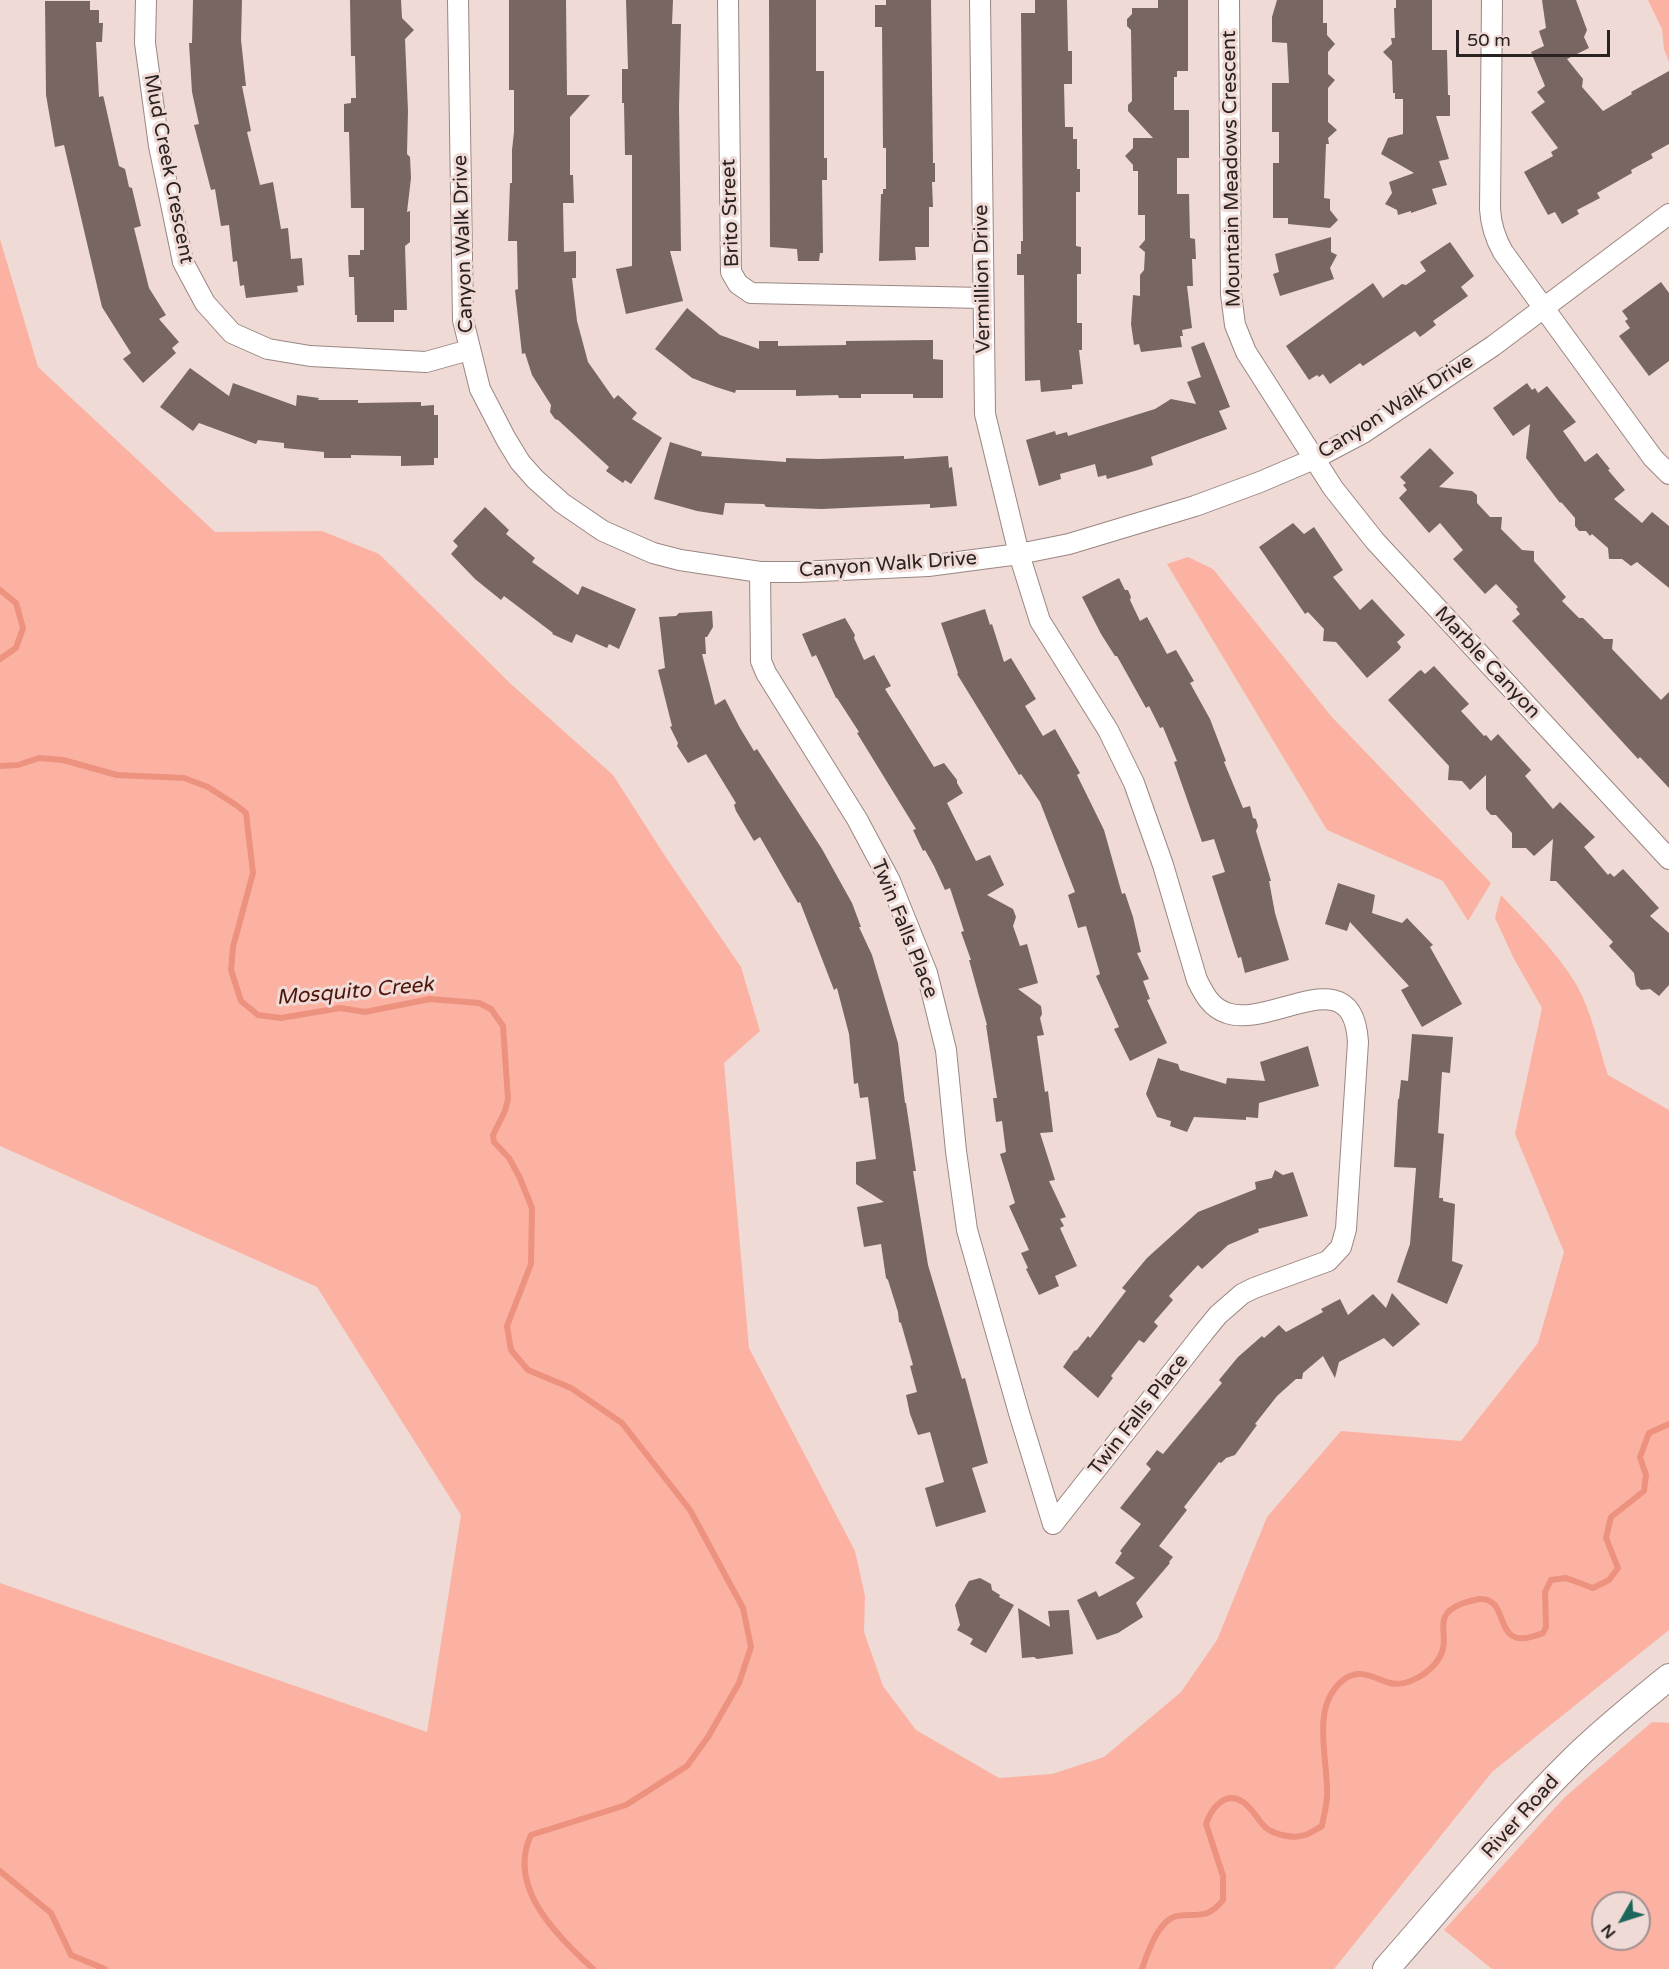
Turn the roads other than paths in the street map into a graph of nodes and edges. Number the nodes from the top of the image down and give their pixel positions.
1 (146, 0) edge
2 (458, 0) edge
3 (728, 0) edge
4 (980, 0) edge
5 (1229, 0) edge
6 (1492, 0) edge
7 (1669, 214) edge
8 (983, 298) junction
9 (1543, 308) junction
10 (469, 350) junction
11 (1314, 459) junction
12 (1669, 474) edge
13 (1019, 554) junction
14 (760, 572) junction
15 (1669, 859) edge
16 (1669, 1677) edge
17 (1386, 1969) edge

1 - 10 street, Mud Creek Crescent
2 - 10 street, Canyon Walk Drive
3 - 8 street, Brito Street
4 - 8 street, Vermillion Drive
5 - 11 street, Mountain Meadows Crescent
6 - 9 street
7 - 9 street, Canyon Walk Drive
8 - 13 street, Vermillion Drive
9 - 11 street, Canyon Walk Drive
9 - 12 street
10 - 14 street, Canyon Walk Drive
11 - 13 street, Canyon Walk Drive
11 - 15 street, Marble Canyon
13 - 14 street, Canyon Walk Drive
13 - 14 street, Twin Falls Place
16 - 17 main road, River Road

